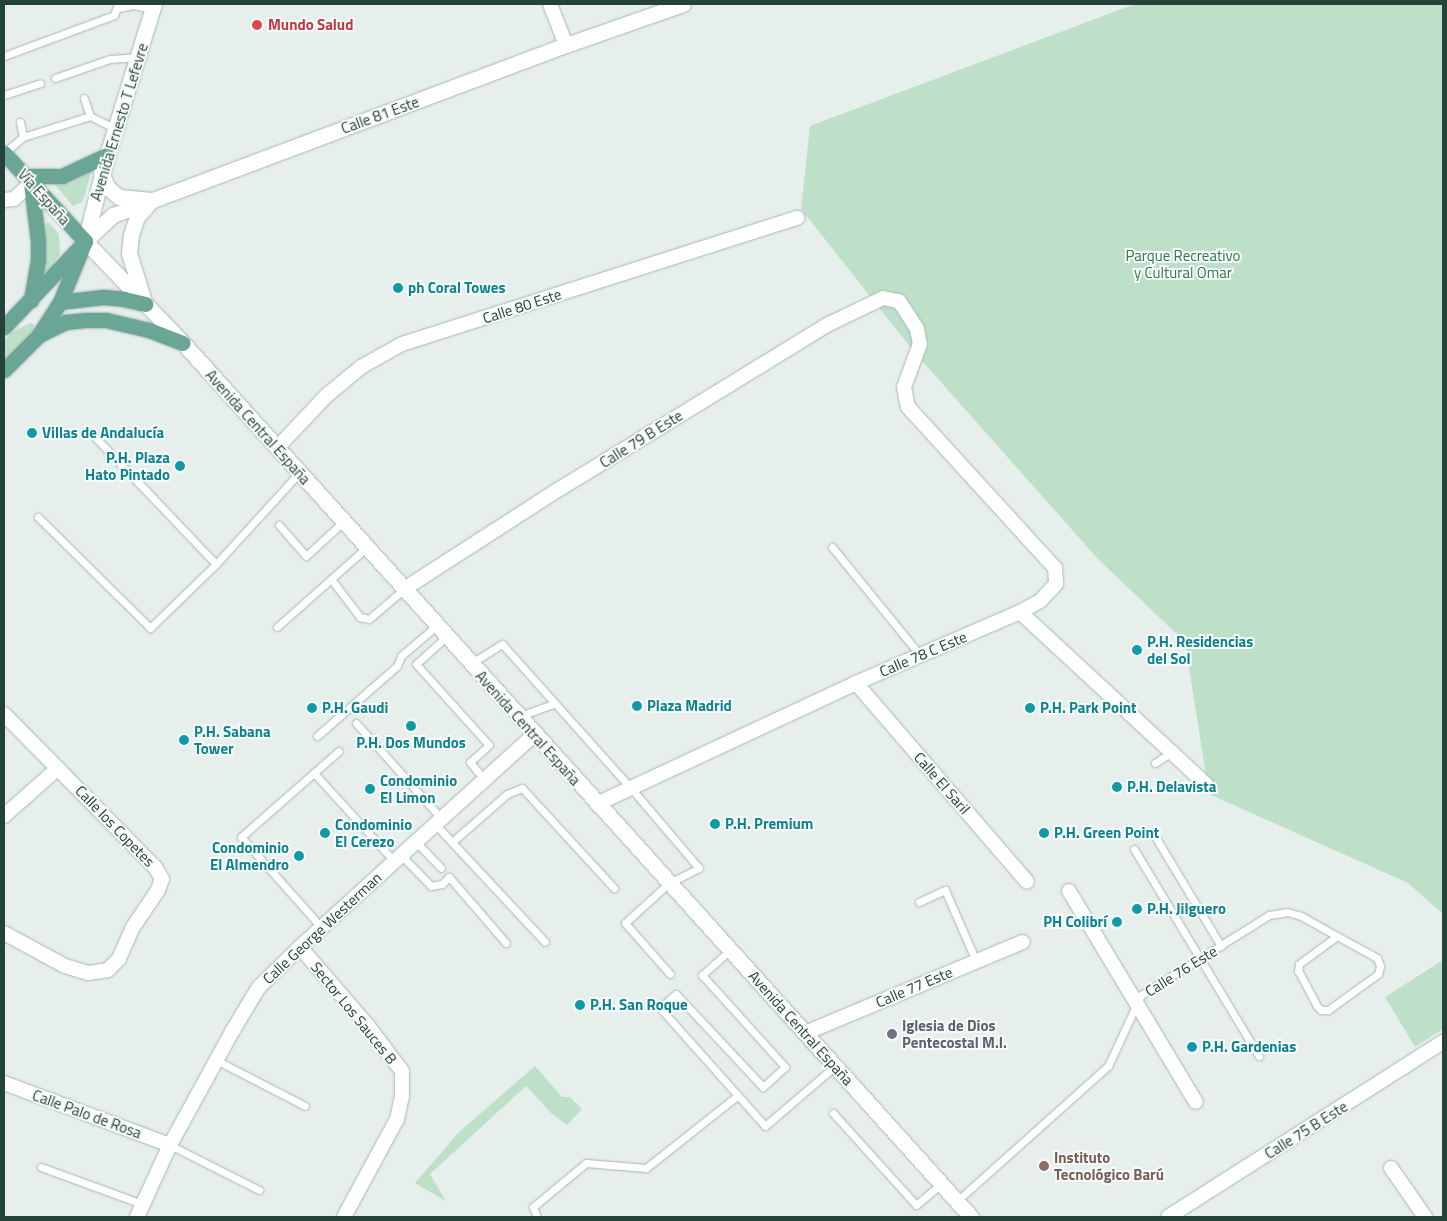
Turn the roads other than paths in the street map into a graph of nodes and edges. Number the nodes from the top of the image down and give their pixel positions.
1 (550, 4) edge
2 (683, 4) edge
3 (118, 6) edge
4 (154, 6) edge
5 (566, 45) junction
6 (4, 56) edge
7 (138, 57) junction
8 (75, 70) junction
9 (55, 78) dead end
10 (78, 79) dead end
11 (40, 83) dead end
12 (8, 94) edge
13 (84, 98) dead end
14 (14, 102) dead end
15 (90, 116) junction
16 (20, 122) dead end
17 (115, 129) junction
18 (23, 137) junction
19 (4, 153) edge
20 (106, 155) junction
21 (101, 173) junction
22 (28, 179) junction
23 (4, 200) edge
24 (152, 200) junction
25 (797, 218) dead end
26 (85, 241) junction
27 (883, 298) joint
28 (31, 300) junction
29 (60, 302) junction
30 (145, 304) junction
31 (4, 327) edge
32 (38, 336) junction
33 (183, 343) junction
34 (4, 370) edge
35 (94, 436) dead end
36 (277, 448) junction
37 (299, 473) junction
38 (38, 517) dead end
39 (343, 522) junction
40 (279, 525) dead end
41 (832, 547) dead end
42 (366, 548) junction
43 (216, 564) junction
44 (331, 579) junction
45 (404, 589) junction
46 (1020, 612) junction
47 (436, 626) junction
48 (277, 627) dead end
49 (446, 637) junction
50 (920, 655) junction
51 (470, 664) junction
52 (856, 683) junction
53 (555, 703) junction
54 (4, 714) edge
55 (518, 717) junction
56 (356, 723) dead end
57 (534, 734) junction
58 (317, 736) dead end
59 (339, 752) dead end
60 (1172, 752) junction
61 (1154, 763) dead end
62 (58, 768) junction
63 (314, 773) junction
64 (484, 779) junction
65 (1206, 784) dead end
66 (630, 787) junction
67 (597, 804) junction
68 (4, 816) edge
69 (438, 821) junction
70 (1156, 838) dead end
71 (416, 841) junction
72 (452, 842) junction
73 (1134, 849) dead end
74 (397, 858) junction
75 (441, 868) dead end
76 (1027, 882) dead end
77 (669, 883) junction
78 (614, 888) dead end
79 (1069, 891) dead end
80 (919, 902) dead end
81 (321, 928) junction
82 (4, 933) edge
83 (1337, 936) junction
84 (545, 942) dead end
85 (1023, 942) dead end
86 (506, 943) dead end
87 (300, 946) junction
88 (1221, 946) junction
89 (730, 950) junction
90 (1201, 958) junction
91 (976, 961) junction
92 (670, 974) dead end
93 (1138, 1005) junction
94 (805, 1033) junction
95 (1443, 1042) edge
96 (1259, 1056) dead end
97 (216, 1060) junction
98 (835, 1066) junction
99 (4, 1083) edge
100 (738, 1095) junction
101 (1196, 1102) dead end
102 (305, 1106) dead end
103 (833, 1113) dead end
104 (170, 1145) junction
105 (41, 1167) dead end
106 (1391, 1168) dead end
107 (942, 1184) junction
108 (259, 1190) dead end
109 (957, 1201) junction
110 (140, 1211) edge
111 (344, 1217) edge
112 (537, 1217) edge
113 (971, 1217) edge
114 (1168, 1217) edge
115 (1425, 1217) edge

1 - 5 street
2 - 5 main road, Calle 81 Este
3 - 4 lane
3 - 6 lane
4 - 7 main road, Avenida Ernesto T Lefevre
5 - 24 main road, Calle 81 Este
7 - 8 lane
7 - 17 main road, Avenida Ernesto T Lefevre
8 - 9 lane
8 - 10 lane
11 - 12 lane
12 - 14 lane
13 - 15 lane
15 - 17 lane
15 - 18 lane
16 - 18 lane
17 - 20 main road, Avenida Ernesto T Lefevre
18 - 19 lane
19 - 22 main road, Vía España
20 - 21 main road, Avenida Ernesto T Lefevre
20 - 22 main road
21 - 24 main road
21 - 26 main road, Avenida Ernesto T Lefevre
22 - 23 street
22 - 26 main road, Vía España
22 - 28 main road
24 - 26 main road, Calle 81 Este
24 - 30 main road
25 - 36 street, Calle 80 Este
26 - 28 main road
26 - 29 main road
26 - 30 main road, Avenida Central España
27 - 45 street, Calle 79 B Este
27 - 46 street, Calle 78 C Este
28 - 31 main road
29 - 30 main road
29 - 32 main road
30 - 33 main road, Avenida Central España
32 - 33 main road
32 - 34 main road
33 - 36 main road, Avenida Central España
35 - 43 lane
36 - 37 main road, Avenida Central España
37 - 39 main road, Avenida Central España
37 - 43 lane
38 - 43 lane
39 - 40 lane
39 - 42 main road, Avenida Central España
41 - 50 lane
42 - 44 lane
42 - 45 main road, Avenida Central España
44 - 45 lane
44 - 48 lane
45 - 47 main road, Avenida Central España
46 - 50 street, Calle 78 C Este
46 - 60 street
47 - 49 main road, Avenida Central España
47 - 58 lane
49 - 51 main road, Avenida Central España
49 - 64 lane
50 - 52 street, Calle 78 C Este
51 - 53 lane
51 - 55 main road, Avenida Central España
52 - 66 street, Calle 78 C Este
52 - 76 street, Calle El Saril
53 - 55 lane
53 - 66 lane
54 - 62 street, Calle los Copetes
55 - 57 main road, Avenida Central España
56 - 69 lane
57 - 64 street, Calle George Westerman
57 - 67 main road, Avenida Central España
59 - 63 lane
60 - 61 lane
60 - 65 street
62 - 68 street
62 - 82 street, Calle los Copetes
63 - 74 lane
63 - 81 lane
64 - 69 street, Calle George Westerman
66 - 67 street, Calle 78 C Este
66 - 77 lane
67 - 77 main road, Avenida Central España
69 - 71 street, Calle George Westerman
69 - 72 lane
70 - 88 lane
71 - 74 street, Calle George Westerman
71 - 75 lane
72 - 78 lane
72 - 84 lane
73 - 90 lane
74 - 81 street, Calle George Westerman
74 - 86 lane
77 - 89 main road, Avenida Central España
77 - 92 lane
79 - 93 street
80 - 91 lane
81 - 87 street, Calle George Westerman
83 - 83 lane, Calle 76 Este
83 - 88 lane, Calle 76 Este
85 - 91 street, Calle 77 Este
87 - 97 street, Calle George Westerman
87 - 111 street, Sector Los Sauces B
88 - 90 lane, Calle 76 Este
89 - 94 main road, Avenida Central España
89 - 100 lane
90 - 93 lane, Calle 76 Este
90 - 96 lane
91 - 94 street, Calle 77 Este
93 - 101 street
93 - 109 lane, Calle 76 Este
94 - 98 main road, Avenida Central España
95 - 114 street, Calle 75 B Este
97 - 102 lane
97 - 104 street, Calle George Westerman
98 - 100 lane
98 - 107 main road, Avenida Central España
99 - 104 street, Calle Palo de Rosa
100 - 112 lane
103 - 107 lane
104 - 108 lane
104 - 110 street, Calle George Westerman
105 - 110 lane
106 - 115 street
107 - 109 main road, Avenida Central España
109 - 113 main road, Avenida Central España

